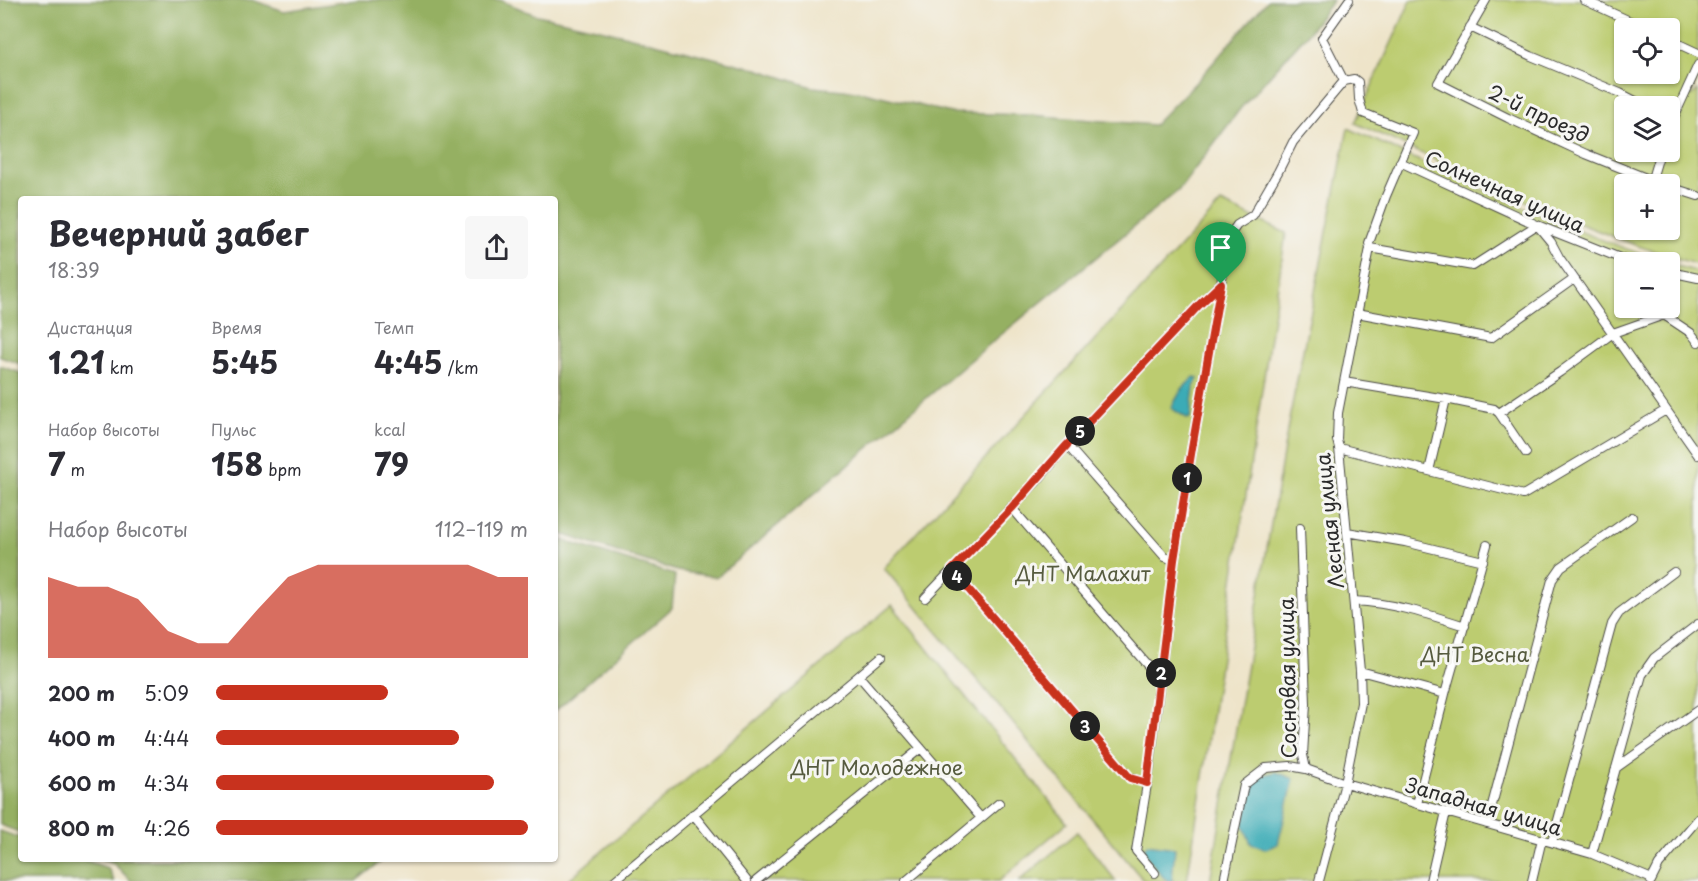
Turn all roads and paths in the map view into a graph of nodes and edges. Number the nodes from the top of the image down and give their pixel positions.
1 (1349, 0) edge
2 (1486, 0) edge
3 (1584, 0) edge
4 (1623, 18) edge
5 (1470, 27) junction
6 (1680, 45) edge
7 (1698, 53) edge
8 (1698, 65) edge
9 (1344, 81) junction
10 (1626, 96) edge
11 (1680, 102) edge
12 (1400, 162) junction
13 (1633, 174) edge
14 (1680, 190) edge
15 (1698, 196) edge
16 (1537, 225) junction
17 (1370, 248) junction
18 (1614, 256) edge
19 (1680, 274) edge
20 (1574, 279) junction
21 (1698, 279) edge
22 (1221, 284) junction
23 (1358, 313) junction
24 (1613, 333) junction
25 (1698, 342) edge
26 (1344, 382) junction
27 (1446, 399) junction
28 (1666, 410) junction
29 (1499, 413) junction
30 (1067, 445) junction
31 (1339, 448) junction
32 (1526, 453) dead end
33 (1698, 455) edge
34 (1429, 471) junction
35 (1012, 508) junction
36 (1632, 517) dead end
37 (1300, 528) dead end
38 (1347, 532) junction
39 (1487, 545) dead end
40 (1174, 560) junction
41 (1483, 561) junction
42 (952, 570) junction
43 (1674, 572) dead end
44 (926, 598) dead end
45 (1354, 601) junction
46 (1698, 624) edge
47 (1465, 626) junction
48 (881, 657) dead end
49 (1161, 670) junction
50 (1360, 671) junction
51 (859, 676) junction
52 (1445, 694) junction
53 (1698, 710) edge
54 (921, 747) junction
55 (1616, 768) junction
56 (1305, 769) junction
57 (1147, 783) junction
58 (1345, 783) junction
59 (999, 803) dead end
60 (1417, 804) junction
61 (1446, 812) junction
62 (693, 814) junction
63 (981, 818) junction
64 (1698, 819) edge
65 (1487, 824) junction
66 (1542, 839) junction
67 (1552, 842) junction
68 (1592, 854) junction
69 (1155, 873) dead end
70 (1651, 880) edge
71 (614, 881) edge
72 (747, 881) edge
73 (756, 881) edge
74 (906, 881) edge
75 (1224, 881) edge
76 (1319, 881) edge
77 (1430, 881) edge
78 (1532, 881) edge

1 - 9 street
2 - 5 street
3 - 4 street
5 - 10 street
5 - 13 street, 2-й проезд
6 - 7 street
8 - 11 street
9 - 12 street, Лесная улица
9 - 22 street
12 - 16 street, Солнечная улица
12 - 17 street, Лесная улица
14 - 15 street
16 - 17 street
16 - 18 street, Солнечная улица
16 - 20 street
17 - 23 street, Лесная улица
19 - 21 street
20 - 23 street
20 - 24 street
22 - 30 street
22 - 40 street
23 - 26 street, Лесная улица
24 - 25 street
24 - 28 street
24 - 29 street
26 - 27 street
26 - 31 street, Лесная улица
27 - 29 street
27 - 34 street
28 - 33 street
28 - 34 street
29 - 32 street
30 - 35 street
30 - 40 street
31 - 34 street
31 - 38 street, Лесная улица
35 - 42 street
35 - 49 street
36 - 65 street
37 - 56 street, Сосновая улица
38 - 41 street
38 - 45 street, Лесная улица
39 - 41 street
40 - 49 street
41 - 47 street
42 - 44 street
42 - 57 street
43 - 67 street
45 - 47 street
45 - 50 street, Лесная улица
46 - 55 street
47 - 52 street
48 - 51 street
49 - 57 street
50 - 52 street
50 - 58 street, Лесная улица
51 - 54 street
51 - 62 street
52 - 60 street
53 - 55 street
54 - 63 street
54 - 73 street
55 - 68 street
56 - 58 street, Западная улица
56 - 75 street, Сосновая улица
57 - 69 street
58 - 60 street, Западная улица
58 - 76 street, Лесная улица
59 - 63 street
60 - 61 street, Западная улица
61 - 65 street, Западная улица
61 - 77 street
62 - 71 street
62 - 72 street
63 - 74 street
64 - 70 street
65 - 66 street, Западная улица
66 - 67 street, Западная улица
66 - 78 street
67 - 68 street, Западная улица
68 - 70 street, Западная улица

